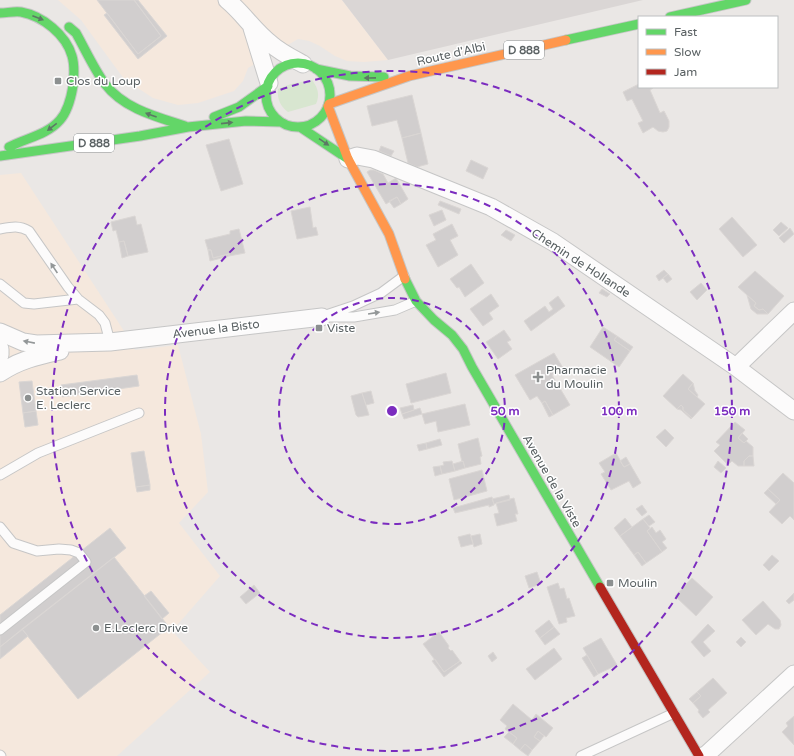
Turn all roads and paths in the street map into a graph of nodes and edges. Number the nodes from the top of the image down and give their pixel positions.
1 (227, 0) edge
2 (746, 0) edge
3 (0, 13) edge
4 (674, 16) edge
5 (64, 22) dead end
6 (251, 24) junction
7 (638, 24) edge
8 (310, 66) junction
9 (409, 76) junction
10 (268, 84) junction
11 (328, 105) junction
12 (281, 122) junction
13 (188, 127) junction
14 (300, 127) junction
15 (0, 155) edge
16 (348, 159) junction
17 (0, 228) edge
18 (404, 276) junction
19 (0, 284) edge
20 (78, 299) junction
21 (416, 301) junction
22 (794, 311) edge
23 (322, 317) junction
24 (0, 332) edge
25 (110, 342) junction
26 (0, 349) edge
27 (0, 355) edge
28 (736, 367) junction
29 (0, 373) edge
30 (794, 410) edge
31 (138, 413) dead end
32 (0, 475) edge
33 (0, 527) edge
34 (0, 630) edge
35 (794, 674) edge
36 (675, 713) junction
37 (581, 756) edge
38 (699, 756) edge
39 (703, 756) edge

1 - 6 street
2 - 4 main road
3 -> 15 main road
13 -> 5 main road
6 - 8 street
6 - 10 street
7 - 9 main road, Route d'Albi / D 888
9 -> 8 main road, Route d'Albi / D 888
8 - 10 main road
8 - 11 main road
9 - 11 main road, Route d'Albi / D 888
10 - 12 main road
10 - 13 main road, D 888
11 - 14 main road
11 - 16 main road, Avenue de la Viste
13 -> 12 main road, D 888
12 - 14 main road
13 - 15 main road, D 888
14 -> 16 main road, Avenue de la Viste
16 - 18 main road, Avenue de la Viste
16 - 28 street, Chemin de Hollande
20 -> 17 lane
18 - 21 main road, Avenue de la Viste
18 - 23 lane
19 - 20 lane
20 - 25 lane
23 -> 21 lane
21 - 36 main road, Avenue de la Viste
22 - 28 street
23 - 25 street, Avenue la Bisto
25 -> 24 street, Avenue la Bisto
25 - 29 street, Avenue la Bisto
26 - 27 street
28 - 30 street, Chemin de Hollande
31 - 32 lane
33 - 34 lane
35 - 39 street
36 - 37 lane
36 - 38 main road, Avenue de la Viste

